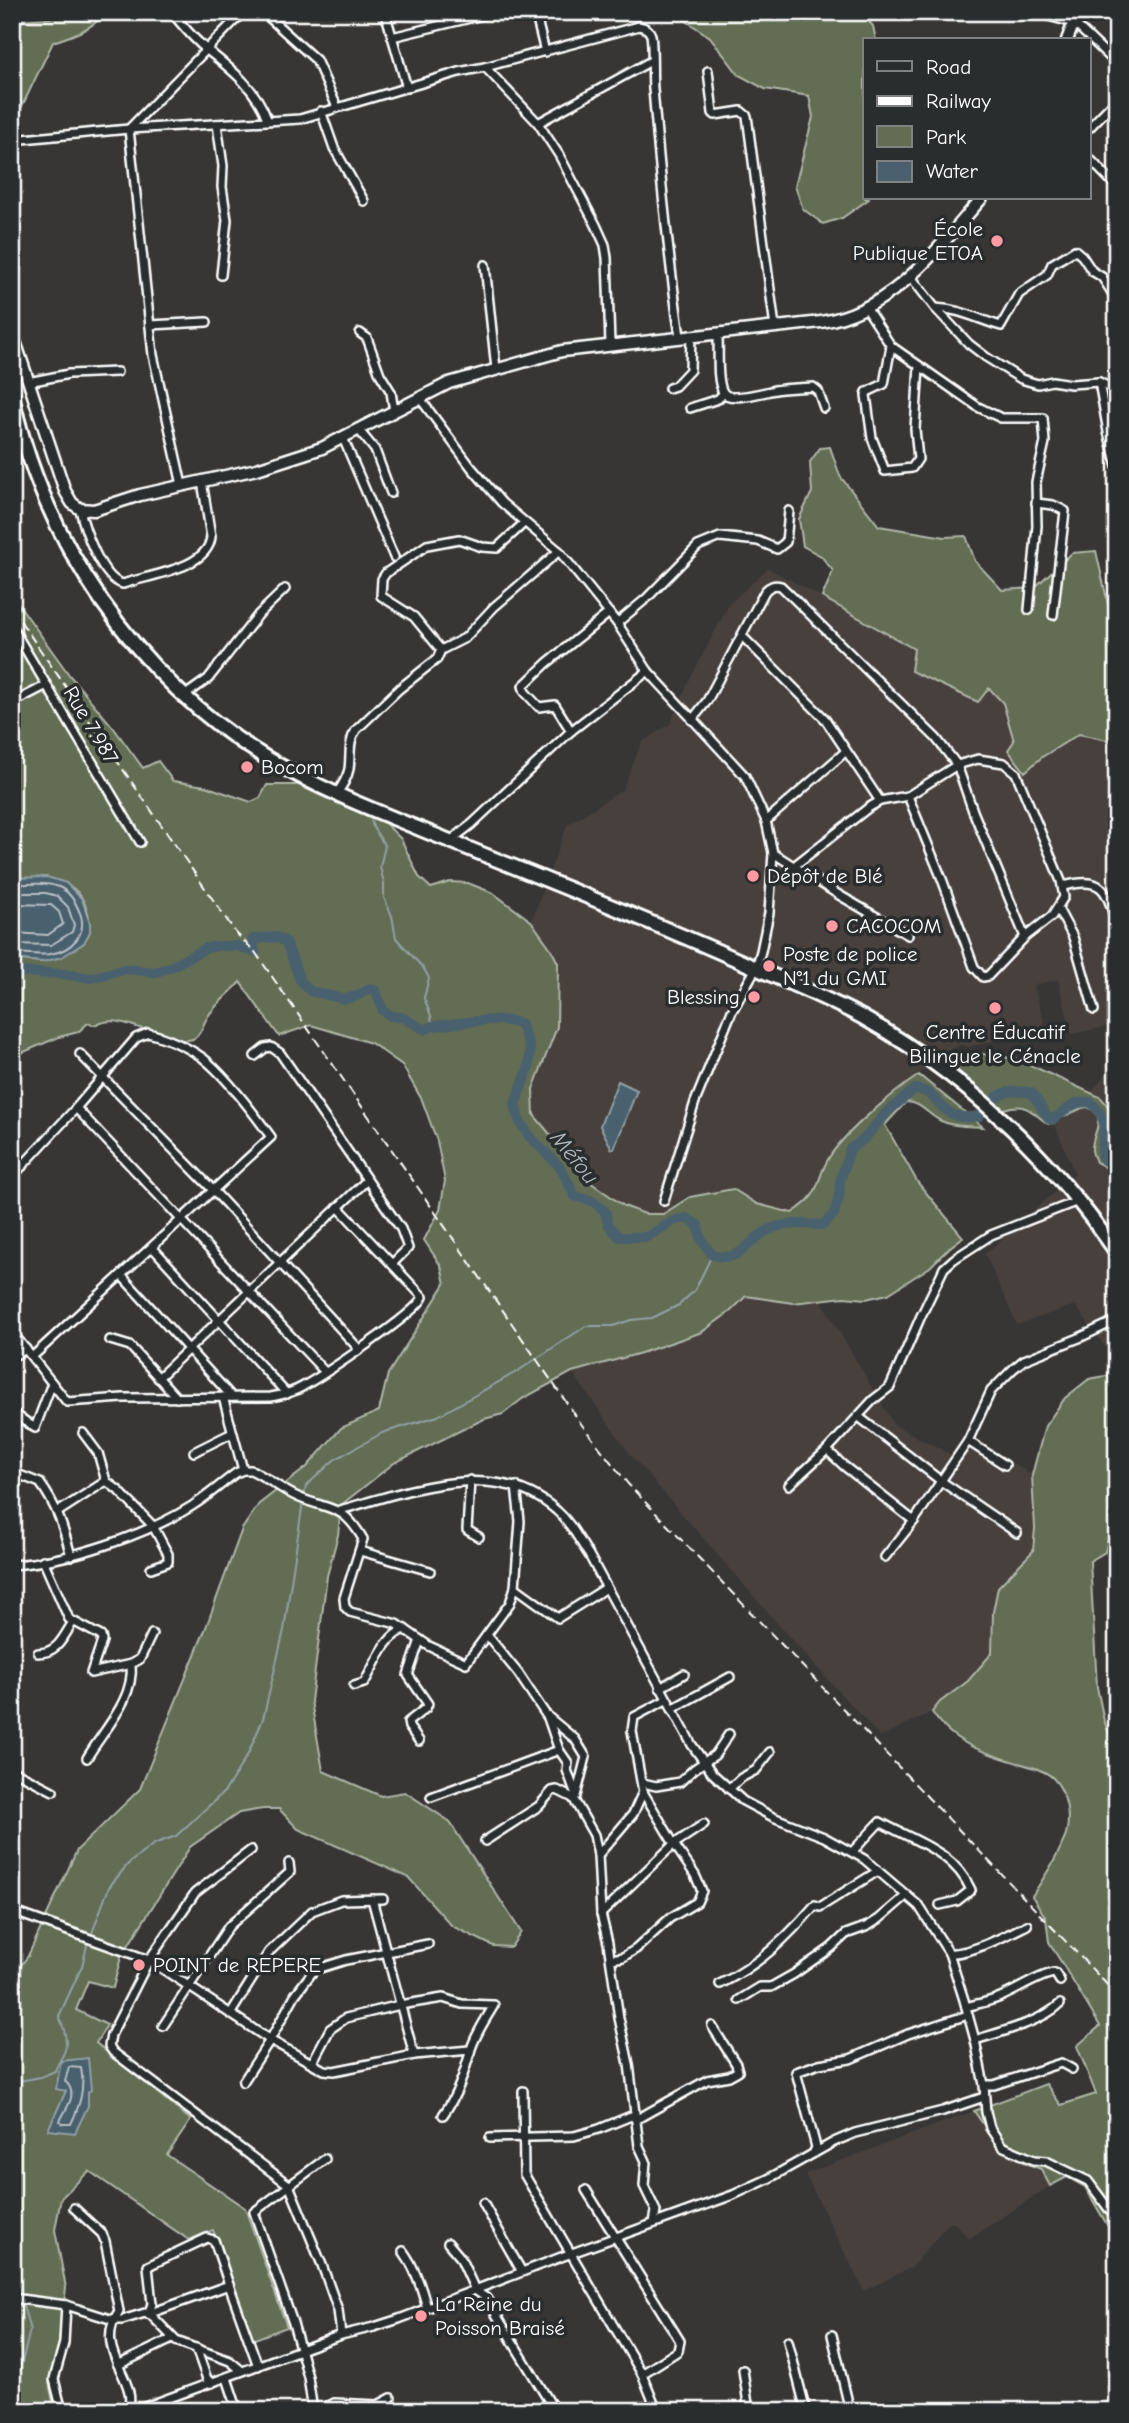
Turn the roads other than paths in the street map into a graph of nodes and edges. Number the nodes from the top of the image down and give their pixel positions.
1 (171, 12) edge
2 (243, 12) edge
3 (263, 12) edge
4 (385, 12) edge
5 (495, 12) edge
6 (536, 12) edge
7 (1034, 12) edge
8 (1078, 12) edge
9 (1074, 23) junction
10 (392, 37) junction
11 (1068, 38) edge
12 (1090, 38) edge
13 (1090, 38) edge
14 (207, 50) junction
15 (545, 52) junction
16 (651, 61) junction
17 (1117, 64) edge
18 (485, 67) junction
19 (708, 71) dead end
20 (407, 88) junction
21 (1117, 99) edge
22 (337, 107) junction
23 (321, 111) junction
24 (267, 119) junction
25 (538, 123) junction
26 (217, 124) junction
27 (1090, 127) edge
28 (129, 129) junction
29 (12, 140) edge
30 (1090, 159) edge
31 (1117, 187) edge
32 (980, 200) edge
33 (364, 201) dead end
34 (485, 265) dead end
35 (220, 275) dead end
36 (911, 277) junction
37 (1117, 294) edge
38 (935, 308) junction
39 (867, 309) junction
40 (207, 322) dead end
41 (150, 325) junction
42 (775, 327) junction
43 (12, 332) edge
44 (360, 332) dead end
45 (715, 333) junction
46 (685, 336) junction
47 (610, 344) junction
48 (891, 346) junction
49 (919, 366) junction
50 (496, 369) junction
51 (117, 372) dead end
52 (28, 382) junction
53 (1099, 382) junction
54 (669, 388) dead end
55 (1117, 391) edge
56 (723, 394) junction
57 (12, 395) edge
58 (419, 397) junction
59 (690, 408) dead end
60 (824, 408) dead end
61 (394, 411) junction
62 (358, 429) junction
63 (342, 438) junction
64 (1117, 466) edge
65 (202, 481) junction
66 (182, 485) junction
67 (391, 493) dead end
68 (1036, 503) junction
69 (80, 509) junction
70 (789, 511) dead end
71 (524, 523) junction
72 (559, 551) junction
73 (394, 557) dead end
74 (285, 589) dead end
75 (1029, 610) dead end
76 (609, 613) junction
77 (1053, 615) dead end
78 (617, 623) junction
79 (12, 627) edge
80 (743, 637) junction
81 (441, 650) junction
82 (648, 671) junction
83 (47, 685) junction
84 (183, 696) junction
85 (12, 703) edge
86 (692, 720) junction
87 (571, 731) junction
88 (845, 752) junction
89 (957, 765) junction
90 (336, 795) junction
91 (908, 796) junction
92 (880, 802) junction
93 (766, 821) junction
94 (450, 841) junction
95 (140, 842) dead end
96 (774, 853) junction
97 (794, 866) junction
98 (1063, 886) junction
99 (1058, 909) junction
100 (1117, 926) edge
101 (908, 935) dead end
102 (1025, 937) junction
103 (756, 968) junction
104 (1094, 1010) dead end
105 (80, 1054) dead end
106 (256, 1056) dead end
107 (104, 1076) junction
108 (76, 1108) junction
109 (12, 1152) edge
110 (24, 1165) junction
111 (12, 1177) edge
112 (366, 1181) junction
113 (213, 1190) junction
114 (664, 1201) dead end
115 (1079, 1201) junction
116 (338, 1207) junction
117 (182, 1219) junction
118 (152, 1247) junction
119 (1117, 1253) edge
120 (279, 1262) junction
121 (392, 1264) junction
122 (121, 1275) junction
123 (249, 1292) junction
124 (1117, 1320) edge
125 (218, 1321) junction
126 (12, 1332) edge
127 (110, 1340) dead end
128 (190, 1348) junction
129 (26, 1349) junction
130 (359, 1349) junction
131 (12, 1357) edge
132 (32, 1357) junction
133 (325, 1372) junction
134 (158, 1378) junction
135 (51, 1383) junction
136 (287, 1394) junction
137 (232, 1397) junction
138 (177, 1398) junction
139 (223, 1398) junction
140 (12, 1412) edge
141 (859, 1417) junction
142 (83, 1433) dead end
143 (232, 1433) junction
144 (968, 1441) junction
145 (827, 1450) junction
146 (194, 1452) dead end
147 (1005, 1465) dead end
148 (243, 1470) junction
149 (13, 1473) edge
150 (470, 1480) junction
151 (106, 1481) junction
152 (941, 1481) junction
153 (789, 1485) dead end
154 (516, 1486) junction
155 (340, 1510) junction
156 (58, 1512) junction
157 (914, 1521) junction
158 (153, 1527) junction
159 (1017, 1533) dead end
160 (479, 1537) dead end
161 (360, 1551) junction
162 (72, 1556) junction
163 (885, 1557) dead end
164 (43, 1560) junction
165 (12, 1564) edge
166 (151, 1568) dead end
167 (430, 1571) dead end
168 (515, 1587) junction
169 (606, 1588) junction
170 (73, 1622) junction
171 (405, 1629) junction
172 (152, 1634) dead end
173 (487, 1635) junction
174 (420, 1640) junction
175 (38, 1653) dead end
176 (131, 1664) junction
177 (684, 1674) dead end
178 (730, 1677) dead end
179 (354, 1686) dead end
180 (660, 1688) junction
181 (666, 1700) junction
182 (672, 1709) junction
183 (547, 1715) junction
184 (729, 1734) dead end
185 (419, 1741) dead end
186 (559, 1750) junction
187 (770, 1752) dead end
188 (88, 1758) dead end
189 (704, 1763) junction
190 (12, 1770) edge
191 (643, 1788) junction
192 (729, 1788) junction
193 (52, 1791) dead end
194 (431, 1797) dead end
195 (574, 1797) junction
196 (704, 1825) dead end
197 (485, 1841) dead end
198 (674, 1844) junction
199 (251, 1850) dead end
200 (852, 1852) junction
201 (598, 1855) junction
202 (289, 1863) dead end
203 (878, 1871) junction
204 (907, 1895) junction
205 (372, 1899) junction
206 (383, 1899) dead end
207 (940, 1905) dead end
208 (12, 1911) edge
209 (601, 1914) junction
210 (1027, 1925) dead end
211 (428, 1944) dead end
212 (386, 1952) junction
213 (949, 1954) junction
214 (611, 1959) junction
215 (149, 1960) junction
216 (1060, 1981) dead end
217 (720, 1984) dead end
218 (191, 1987) junction
219 (739, 2000) dead end
220 (1060, 2004) dead end
221 (400, 2005) junction
222 (967, 2011) junction
223 (231, 2013) junction
224 (163, 2026) dead end
225 (712, 2026) dead end
226 (270, 2040) junction
227 (975, 2040) junction
228 (470, 2050) junction
229 (414, 2055) junction
230 (312, 2063) junction
231 (1072, 2069) dead end
232 (243, 2082) dead end
233 (984, 2085) junction
234 (523, 2091) dead end
235 (984, 2097) junction
236 (443, 2115) dead end
237 (637, 2119) junction
238 (490, 2138) dead end
239 (523, 2139) junction
240 (814, 2153) junction
241 (325, 2160) dead end
242 (289, 2185) junction
243 (586, 2190) dead end
244 (483, 2203) dead end
245 (74, 2208) dead end
246 (1117, 2220) edge
247 (654, 2223) junction
248 (616, 2237) junction
249 (448, 2243) dead end
250 (403, 2251) dead end
251 (569, 2254) junction
252 (522, 2272) junction
253 (229, 2285) junction
254 (475, 2290) junction
255 (12, 2298) edge
256 (66, 2305) junction
257 (427, 2308) junction
258 (148, 2314) junction
259 (113, 2320) junction
260 (341, 2335) junction
261 (832, 2335) dead end
262 (172, 2339) junction
263 (788, 2341) dead end
264 (196, 2348) junction
265 (300, 2349) junction
266 (118, 2365) junction
267 (258, 2366) junction
268 (743, 2370) dead end
269 (242, 2371) junction
270 (642, 2374) junction
271 (227, 2378) junction
272 (212, 2383) junction
273 (391, 2399) dead end
274 (157, 2408) edge
275 (62, 2411) edge
276 (127, 2411) edge
277 (134, 2411) edge
278 (238, 2411) edge
279 (313, 2411) edge
280 (320, 2411) edge
281 (555, 2411) edge
282 (657, 2411) edge
283 (749, 2411) edge
284 (806, 2411) edge
285 (850, 2411) edge

1 - 14 street
2 - 14 street
3 - 22 street
4 - 10 street
5 - 10 street
6 - 15 street
7 - 9 street
8 - 9 street
9 - 11 street
9 - 13 street
10 - 20 street
12 - 17 street
14 - 24 street
14 - 28 street
15 - 16 street
15 - 18 street
16 - 25 street
16 - 46 street
18 - 20 street
18 - 25 street
19 - 42 street
20 - 22 street
21 - 27 street
22 - 23 street
23 - 24 street
23 - 33 street
24 - 26 street
25 - 47 street
26 - 28 street
26 - 35 street
28 - 29 street
28 - 41 street
30 - 31 street
32 - 36 street
34 - 50 street
36 - 38 street
36 - 39 street
37 - 38 street
38 - 53 street
39 - 42 street
39 - 48 street
40 - 41 street
41 - 66 street
42 - 45 street
43 - 52 street
44 - 61 street
45 - 46 street
45 - 56 street
46 - 47 street
46 - 54 street
47 - 50 street
48 - 49 street
48 - 49 street
49 - 68 street
50 - 58 street
51 - 52 street
52 - 69 street
53 - 55 street
53 - 64 street
56 - 59 street
56 - 60 street
57 - 84 highway
58 - 61 street
58 - 71 street
61 - 62 street
62 - 63 street
62 - 67 street
63 - 65 street
63 - 73 street
65 - 66 street
65 - 69 street
66 - 69 street
68 - 75 street
68 - 77 street
70 - 78 street
71 - 72 street
71 - 81 street
72 - 76 street
72 - 81 street
74 - 84 street
76 - 78 street
76 - 87 street
78 - 82 street
79 - 83 street, Rue 7.987
80 - 86 street
80 - 88 street
80 - 89 street
81 - 90 street
82 - 86 street
82 - 87 street
83 - 85 street
83 - 95 street, Rue 7.987
84 - 90 highway
86 - 93 street
87 - 94 street
88 - 92 street
88 - 93 street
89 - 91 street
89 - 98 street
89 - 102 street
90 - 94 highway
91 - 92 street
91 - 102 street
92 - 97 street
93 - 96 street
94 - 103 highway
96 - 97 street
96 - 103 street
97 - 101 street
98 - 99 street
98 - 100 street
99 - 102 street
99 - 104 street
103 - 114 street
103 - 115 highway
105 - 107 street
106 - 112 street
107 - 108 street
107 - 113 street
107 - 113 street
108 - 110 street
108 - 117 street
109 - 110 street
110 - 111 street
112 - 116 street
112 - 121 street
113 - 117 street
113 - 120 street
115 - 119 highway
115 - 141 street
116 - 120 street
116 - 121 street
117 - 118 street
117 - 123 street
118 - 122 street
118 - 125 street
120 - 123 street
120 - 130 street
121 - 130 street
122 - 128 street
122 - 132 street
123 - 125 street
123 - 133 street
124 - 144 street
125 - 128 street
125 - 136 street
126 - 129 street
127 - 134 street
128 - 134 street
128 - 137 street
129 - 131 street
129 - 132 street
130 - 133 street
132 - 135 street
133 - 136 street
134 - 138 street
135 - 138 street
135 - 140 street
136 - 137 street
137 - 139 street
138 - 139 street
139 - 143 street
141 - 145 street
141 - 152 street
142 - 151 street
143 - 146 street
143 - 148 street
144 - 147 street
144 - 152 street
145 - 153 street
145 - 157 street
148 - 155 street
148 - 158 street
149 - 156 street
150 - 154 street
150 - 155 street
150 - 160 street
151 - 156 street
151 - 158 street
152 - 157 street
152 - 159 street
154 - 168 street
154 - 169 street
155 - 161 street
156 - 162 street
157 - 163 street
158 - 162 street
158 - 166 street
161 - 167 street
161 - 171 street
162 - 164 street
164 - 165 street
164 - 170 street
168 - 169 street
168 - 173 street
169 - 180 street
170 - 175 street
170 - 176 street
171 - 174 street
171 - 179 street
172 - 176 street
173 - 174 street
173 - 183 street
174 - 185 street
176 - 188 street
177 - 180 street
178 - 182 street
180 - 181 street
181 - 182 street
181 - 191 street
182 - 189 street
183 - 186 street
183 - 195 street
184 - 189 street
186 - 194 street
186 - 195 street
187 - 192 street
189 - 191 street
189 - 192 street
190 - 193 street
191 - 198 street
191 - 201 street
192 - 200 street
195 - 197 street
195 - 201 street
196 - 198 street
198 - 209 street
198 - 214 street
199 - 215 street
200 - 203 street
200 - 207 street
201 - 209 street
202 - 218 street
203 - 204 street
203 - 217 street
204 - 213 street
204 - 219 street
205 - 206 street
205 - 212 street
205 - 223 street
208 - 215 street
209 - 214 street
210 - 213 street
211 - 212 street
212 - 221 street
212 - 226 street
213 - 222 street
214 - 237 street
215 - 218 street
215 - 242 street
216 - 222 street
218 - 223 street
218 - 224 street
220 - 227 street
221 - 228 street
221 - 229 street
221 - 230 street
222 - 227 street
222 - 240 street
223 - 226 street
225 - 237 street
226 - 230 street
226 - 232 street
227 - 233 street
228 - 229 street
228 - 236 street
229 - 230 street
231 - 233 street
233 - 235 street
234 - 239 street
235 - 240 street
235 - 246 street
237 - 239 street
237 - 247 street
238 - 239 street
239 - 251 street
240 - 247 street
241 - 242 street
242 - 260 street
242 - 265 street
243 - 248 street
244 - 252 street
245 - 259 street
247 - 248 street
248 - 251 street
248 - 270 street
249 - 254 street
250 - 257 street
251 - 252 street
251 - 270 street
252 - 254 street
253 - 258 street
253 - 258 street
253 - 267 street
254 - 257 street
254 - 281 street
255 - 256 street
256 - 259 street
256 - 275 street
257 - 260 street
258 - 259 street
258 - 262 street
259 - 266 street
260 - 265 street
261 - 285 street
262 - 264 street
262 - 266 street
263 - 284 street
264 - 269 street
264 - 272 street
265 - 267 street
265 - 279 street
266 - 276 street
267 - 269 street
268 - 283 street
269 - 271 street
270 - 282 street
271 - 272 street
271 - 278 street
272 - 274 street
273 - 280 street
274 - 277 street

